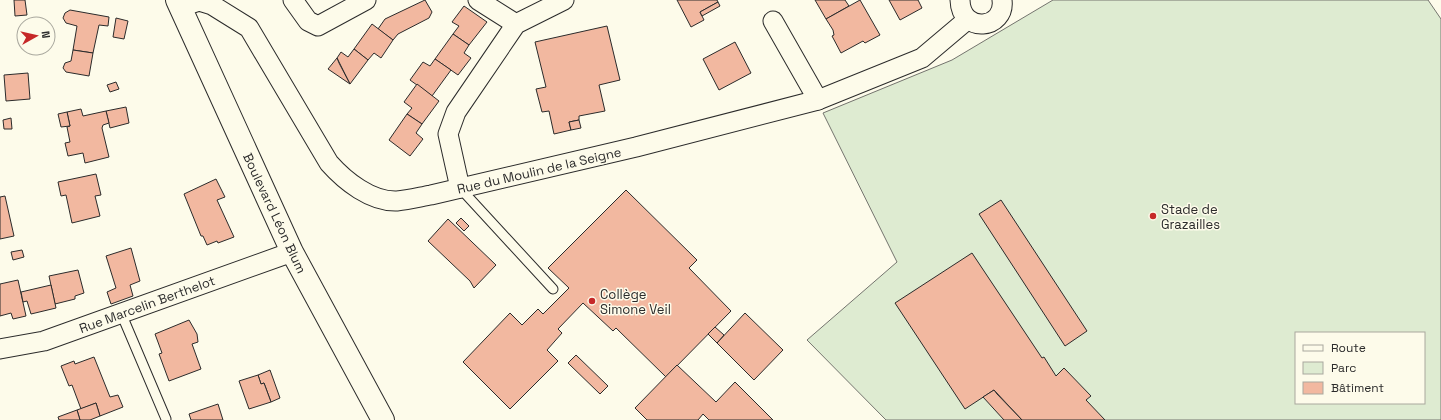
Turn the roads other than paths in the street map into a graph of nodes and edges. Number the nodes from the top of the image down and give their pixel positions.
1 (293, 0) edge
2 (366, 0) edge
3 (478, 0) edge
4 (960, 0) edge
5 (1002, 0) edge
6 (560, 1) edge
7 (179, 4) edge
8 (967, 20) junction
9 (773, 21) dead end
10 (516, 24) junction
11 (818, 100) junction
12 (460, 188) junction
13 (292, 252) junction
14 (553, 289) dead end
15 (121, 313) junction
16 (0, 348) edge
17 (166, 419) dead end
18 (383, 420) edge

1 - 2 street
3 - 10 street
4 - 8 street
5 - 8 street
6 - 10 street
7 - 12 street, Rue du Moulin de la Seigne
7 - 13 street, Boulevard Léon Blum
8 - 11 street, Rue du Moulin de la Seigne
9 - 11 street
10 - 12 street
11 - 12 street, Rue du Moulin de la Seigne
12 - 14 lane
13 - 15 street, Rue Marcelin Berthelot
13 - 18 street, Boulevard Léon Blum
15 - 16 street, Rue Marcelin Berthelot
15 - 17 lane

